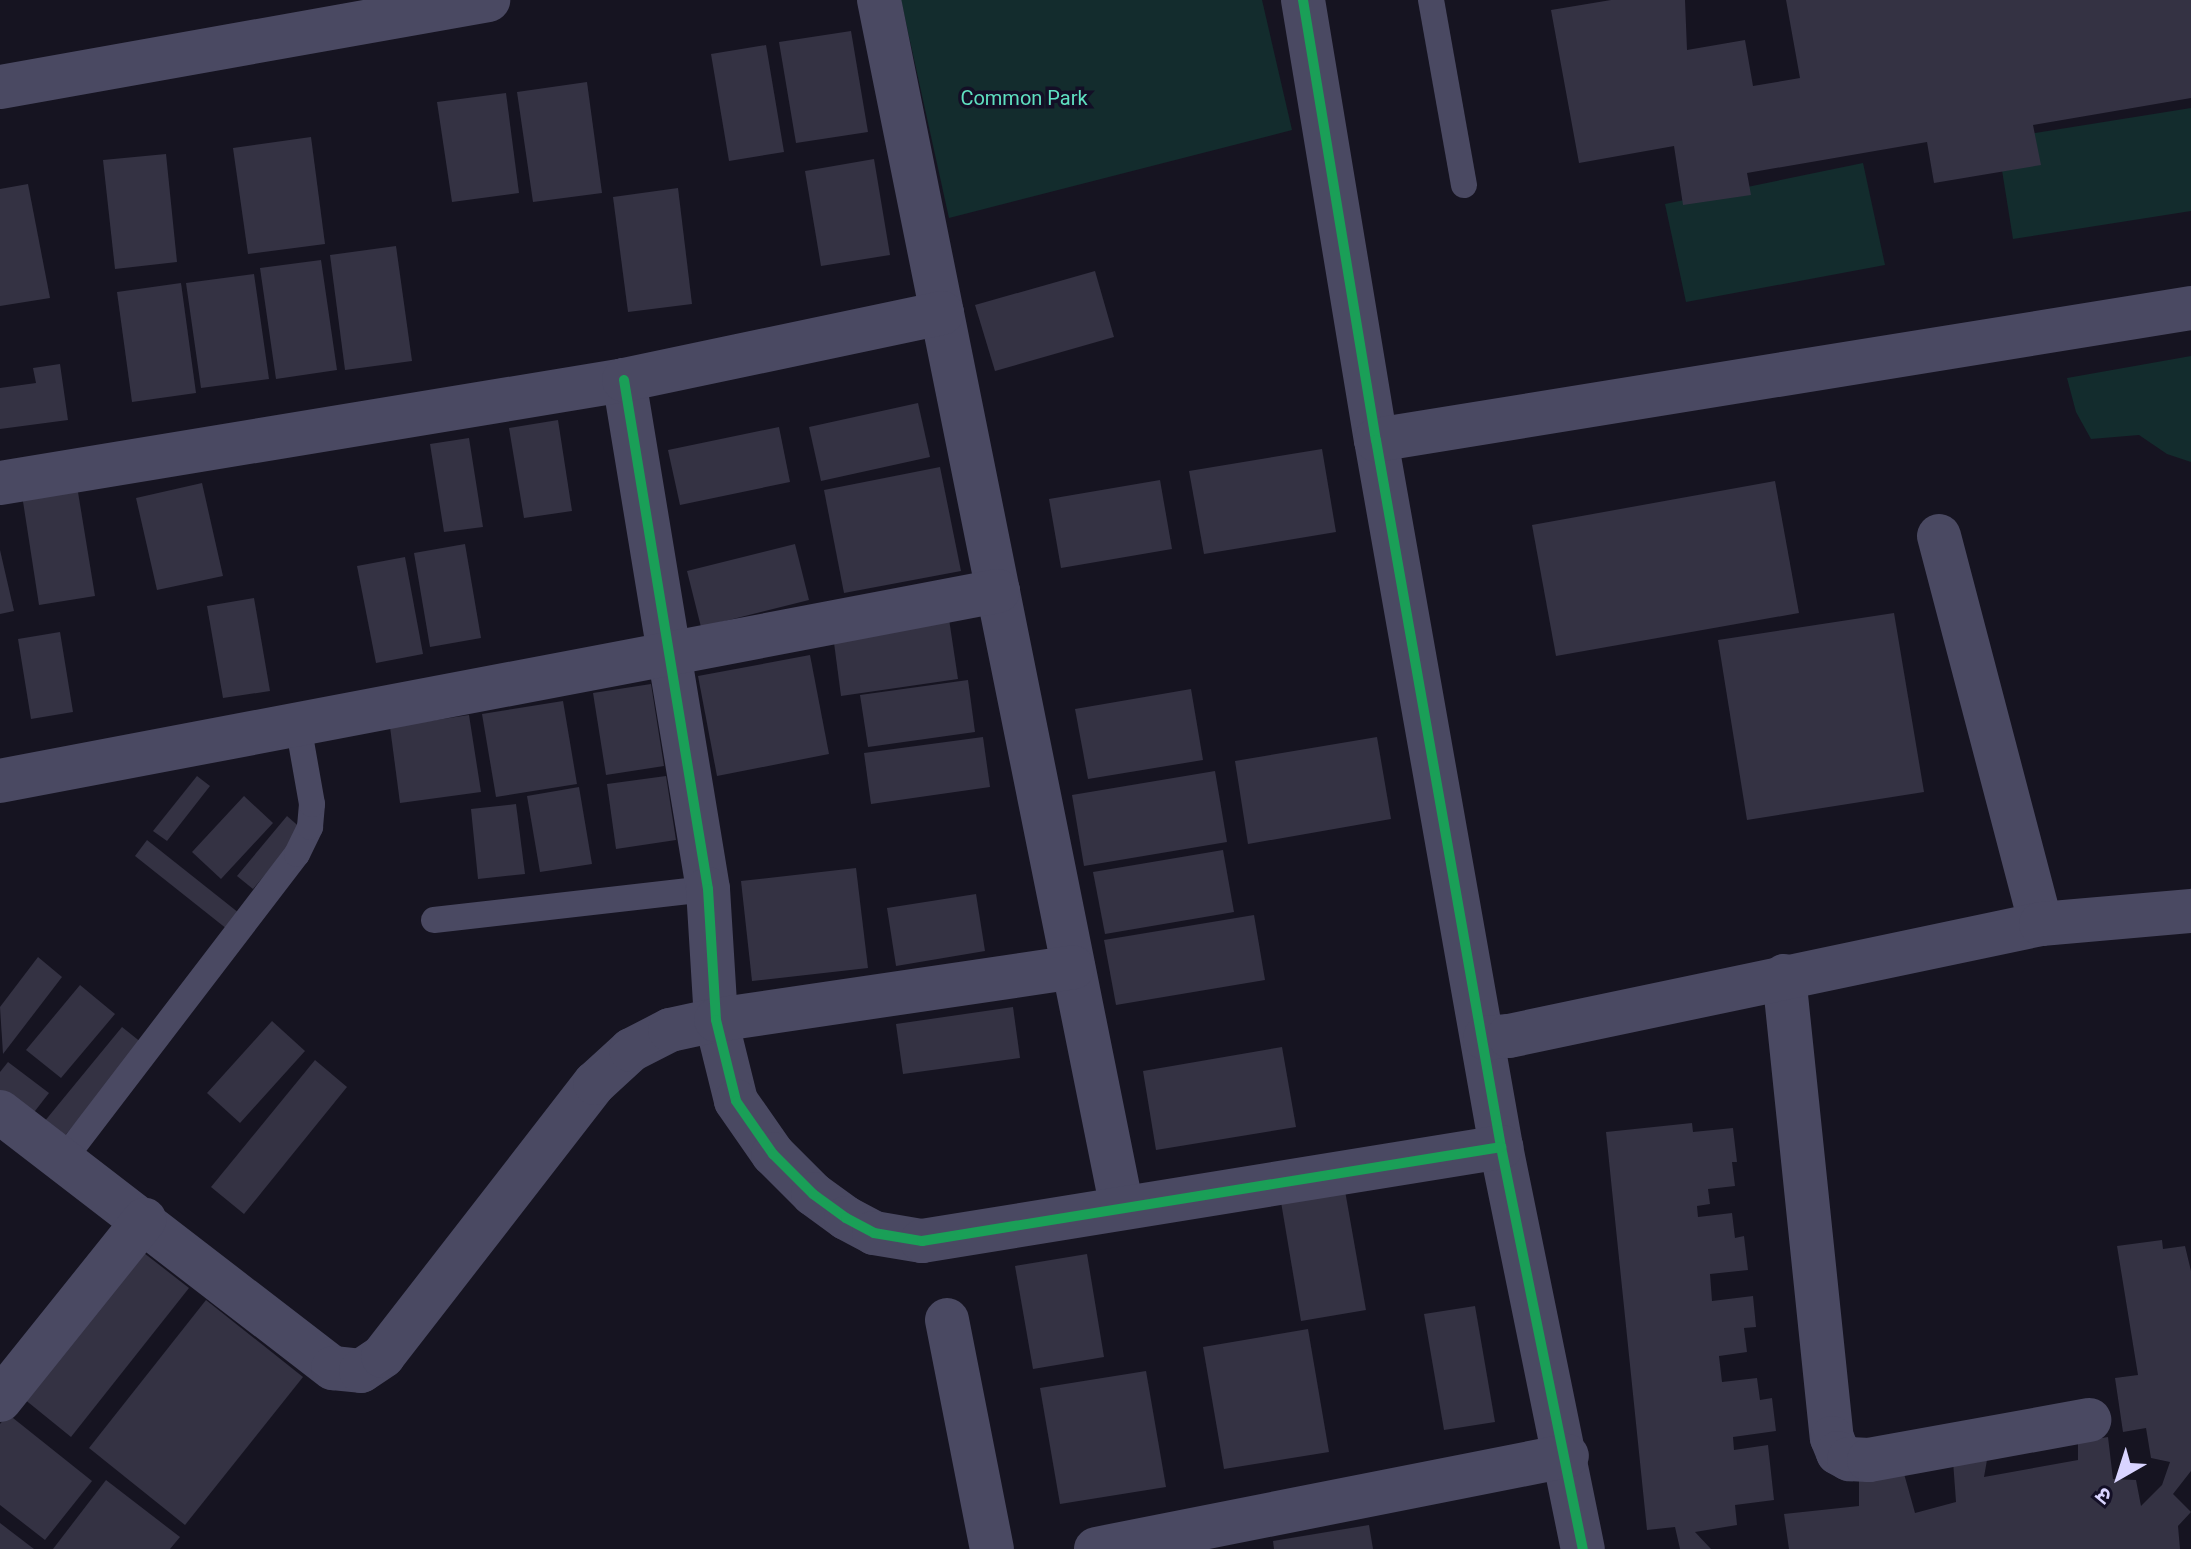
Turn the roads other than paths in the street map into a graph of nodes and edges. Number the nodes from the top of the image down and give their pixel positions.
1 (488, 0) edge
2 (879, 0) edge
3 (1303, 0) edge
4 (1431, 0) edge
5 (0, 87) edge
6 (1464, 185) dead end
7 (2191, 308) edge
8 (942, 313) junction
9 (624, 380) junction
10 (1376, 440) junction
11 (0, 483) edge
12 (1939, 536) dead end
13 (998, 591) junction
14 (669, 654) junction
15 (298, 725) junction
16 (0, 781) edge
17 (708, 889) junction
18 (2191, 911) edge
19 (434, 920) dead end
20 (2041, 924) junction
21 (1073, 967) junction
22 (1784, 976) junction
23 (716, 1020) junction
24 (1485, 1038) junction
25 (0, 1112) edge
26 (1501, 1147) junction
27 (63, 1160) junction
28 (1122, 1208) junction
29 (144, 1220) junction
30 (947, 1320) dead end
31 (0, 1400) edge
32 (2089, 1420) dead end
33 (1567, 1456) junction
34 (1201, 1539) edge
35 (992, 1549) edge
36 (1096, 1549) edge
37 (1583, 1549) edge

1 - 5 street
2 - 8 street
3 - 10 street
4 - 6 lane
7 - 10 street
8 - 9 street
8 - 13 street
9 - 11 street
9 - 14 street
10 - 24 street
12 - 20 street
13 - 14 street
13 - 21 street
14 - 15 street
14 - 17 street
15 - 16 street
15 - 27 lane
17 - 19 lane
17 - 23 street
18 - 20 street
20 - 22 street
21 - 23 street
21 - 28 street
22 - 24 street
22 - 32 street
23 - 28 street
23 - 29 street
24 - 26 street
25 - 27 street
26 - 28 street
26 - 33 street
27 - 29 street
29 - 31 street
30 - 35 street
33 - 34 street
33 - 37 street
34 - 36 street

